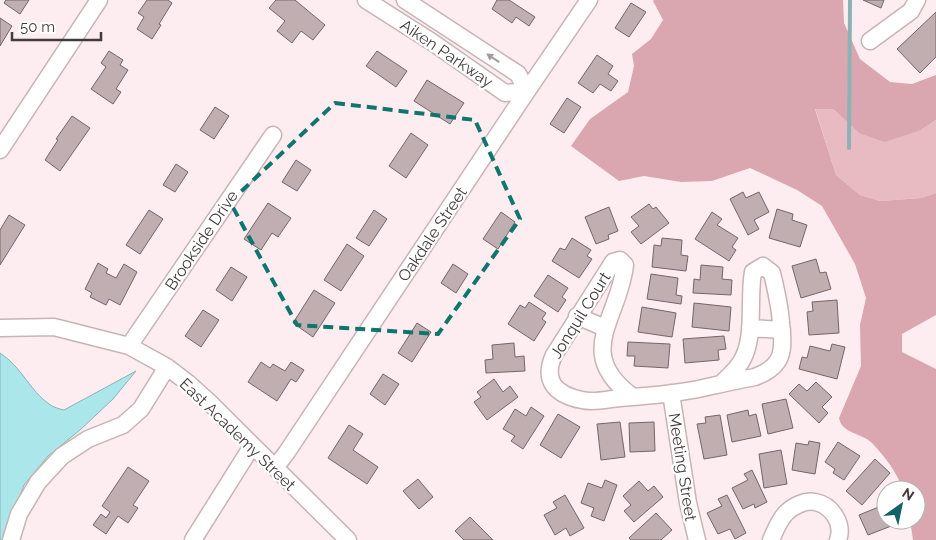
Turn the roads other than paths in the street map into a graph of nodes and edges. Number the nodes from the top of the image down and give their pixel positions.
1 (99, 0) edge
2 (366, 0) edge
3 (405, 0) edge
4 (590, 0) edge
5 (917, 0) edge
6 (870, 41) dead end
7 (527, 92) junction
8 (273, 134) dead end
9 (0, 150) edge
10 (577, 316) junction
11 (0, 328) edge
12 (605, 328) junction
13 (750, 328) junction
14 (782, 330) junction
15 (129, 346) junction
16 (167, 367) junction
17 (722, 383) junction
18 (671, 393) junction
19 (633, 397) junction
20 (252, 446) junction
21 (275, 468) junction
22 (11, 540) edge
23 (192, 540) edge
24 (348, 540) edge
25 (697, 540) edge
26 (771, 540) edge
27 (838, 540) edge

1 - 9 street
2 - 7 street, Aiken Parkway
7 -> 3 street, Aiken Parkway
4 - 7 street, Oakdale Street
5 - 6 street
7 - 21 street, Oakdale Street
8 - 15 street, Brookside Drive
10 - 12 street
10 - 12 street, Jonquil Court
10 - 19 street, Jonquil Court
11 - 15 street, East Academy Street
12 - 19 street, Jonquil Court
13 - 14 street
13 - 14 street, Jonquil Court
13 - 17 street
14 - 17 street, Jonquil Court
15 - 16 street, East Academy Street
16 - 20 street, East Academy Street
16 - 22 street
17 - 18 street, Jonquil Court
18 - 19 street, Jonquil Court
18 - 25 street, Meeting Street
20 - 21 street, East Academy Street
20 - 23 street
21 - 24 street, East Academy Street
26 - 27 street

